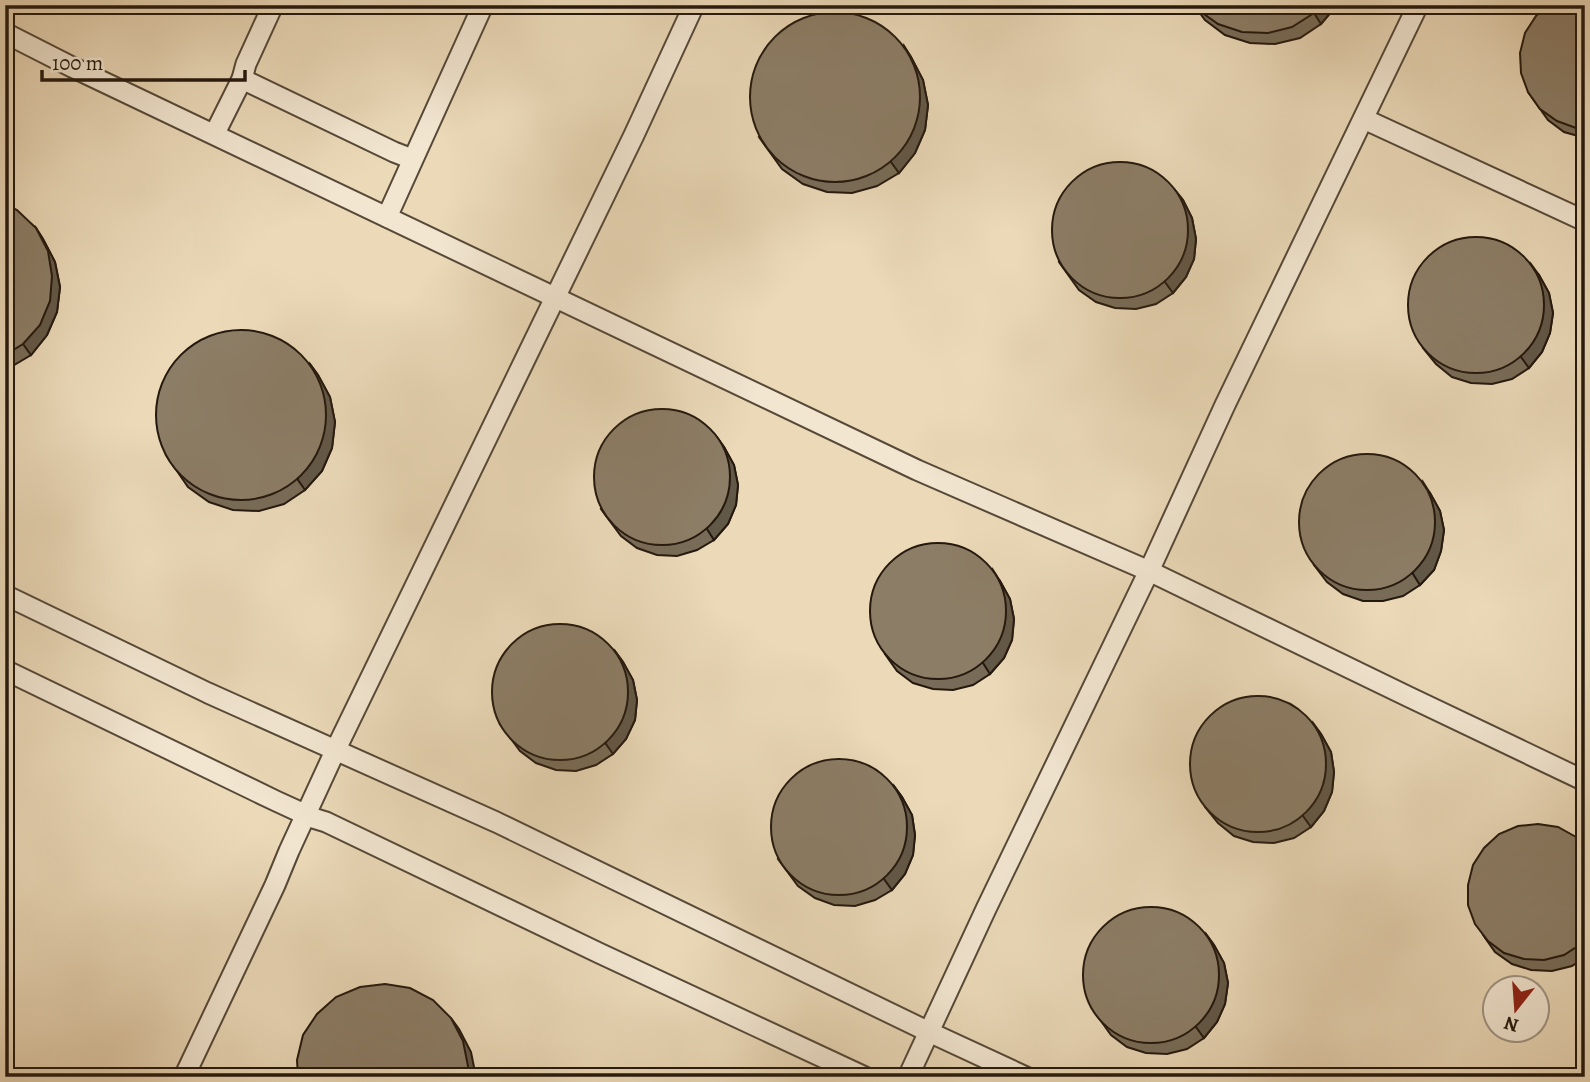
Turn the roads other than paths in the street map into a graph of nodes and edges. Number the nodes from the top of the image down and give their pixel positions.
1 (273, 5) edge
2 (483, 5) edge
3 (694, 5) edge
4 (1418, 5) edge
5 (5, 33) edge
6 (242, 79) junction
7 (1364, 119) junction
8 (215, 133) junction
9 (412, 159) junction
10 (387, 217) junction
11 (1585, 221) edge
12 (555, 297) junction
13 (1149, 571) junction
14 (5, 595) edge
15 (5, 670) edge
16 (336, 750) junction
17 (1585, 781) edge
18 (306, 815) junction
19 (929, 1032) junction
20 (184, 1077) edge
21 (865, 1077) edge
22 (908, 1077) edge
23 (1026, 1077) edge

1 - 6 street
2 - 9 street
3 - 12 street
4 - 7 street
5 - 8 street
6 - 8 street
6 - 9 street
7 - 11 street
7 - 13 street
8 - 10 street
9 - 10 street
10 - 12 street
12 - 13 street
12 - 16 street
13 - 17 street
13 - 19 street
14 - 16 street
15 - 18 street
16 - 18 street
16 - 19 street
18 - 20 street
18 - 21 street
19 - 22 street
19 - 23 street

